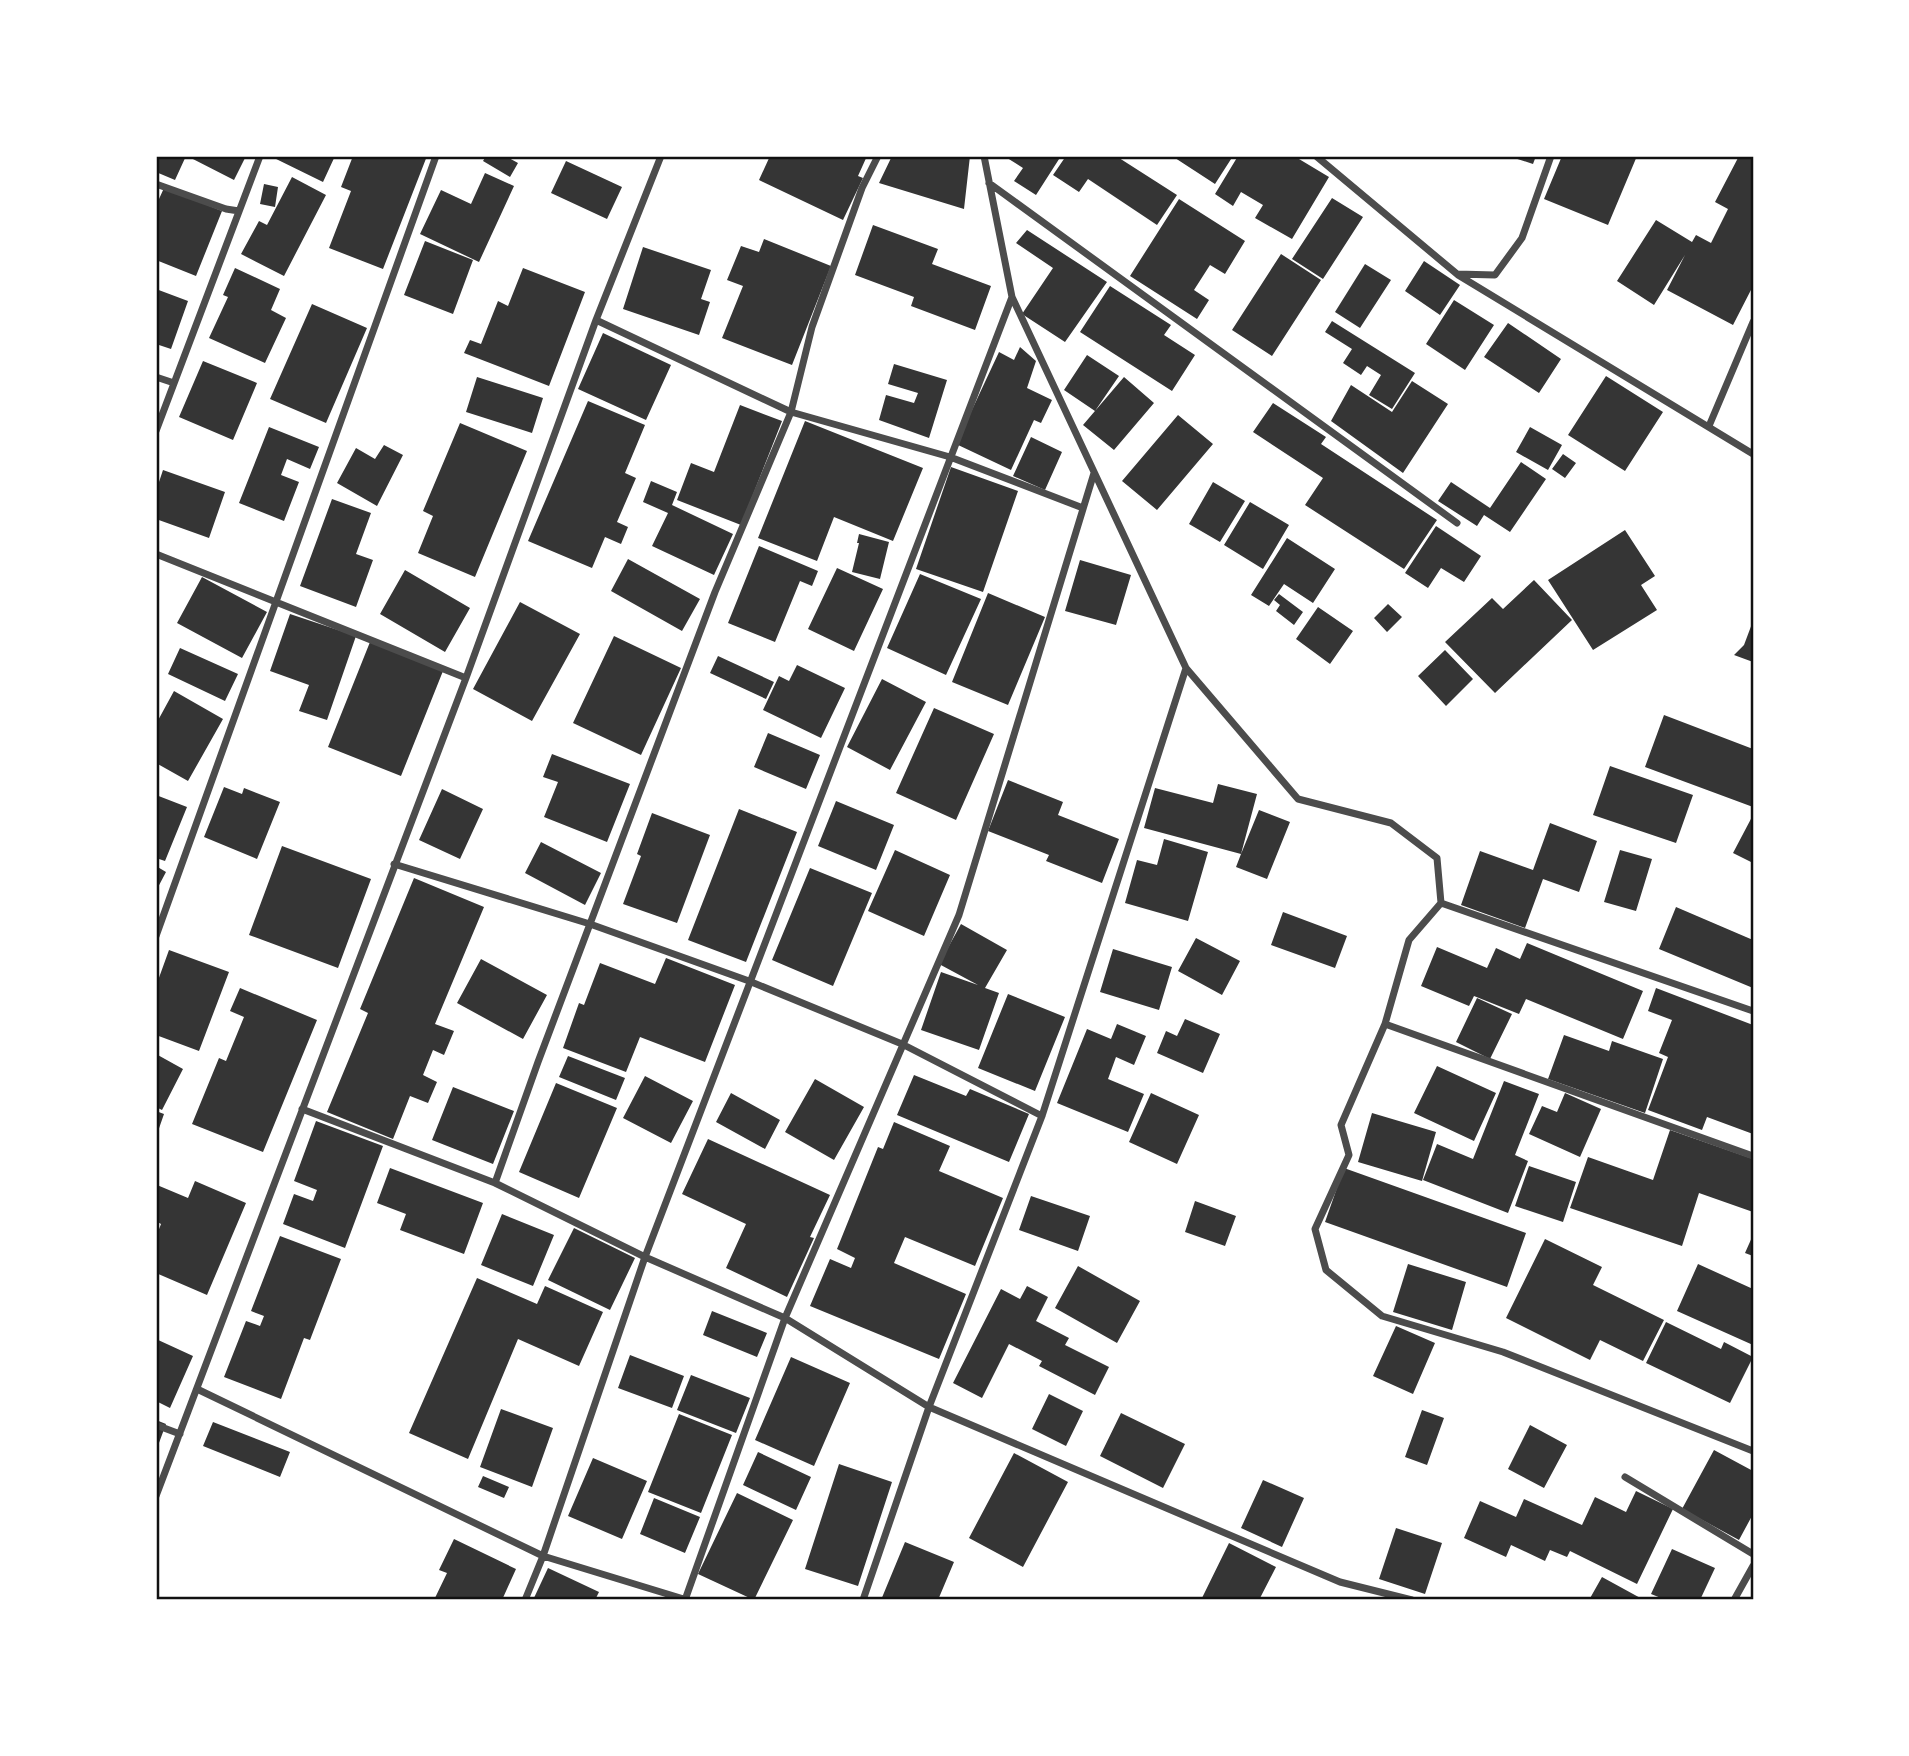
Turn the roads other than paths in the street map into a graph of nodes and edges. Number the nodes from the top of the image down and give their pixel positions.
1 (260, 156) edge
2 (436, 156) edge
3 (661, 156) edge
4 (878, 156) edge
5 (984, 156) edge
6 (1316, 156) edge
7 (1551, 156) edge
8 (1326, 160) edge
9 (989, 183) junction
10 (156, 184) edge
11 (239, 211) junction
12 (1457, 274) junction
13 (1012, 297) junction
14 (596, 320) junction
15 (1753, 323) edge
16 (156, 377) edge
17 (174, 383) junction
18 (791, 412) junction
19 (1709, 426) junction
20 (156, 430) edge
21 (1753, 454) edge
22 (950, 457) junction
23 (1094, 473) junction
24 (1083, 508) junction
25 (1457, 523) dead end
26 (156, 554) edge
27 (277, 601) junction
28 (1186, 668) junction
29 (466, 678) junction
30 (394, 864) junction
31 (1441, 904) junction
32 (590, 924) junction
33 (156, 936) edge
34 (749, 981) junction
35 (1753, 1011) edge
36 (1385, 1024) junction
37 (902, 1044) junction
38 (302, 1109) junction
39 (1042, 1116) junction
40 (1753, 1156) edge
41 (495, 1183) junction
42 (645, 1257) junction
43 (785, 1318) junction
44 (197, 1390) junction
45 (929, 1408) junction
46 (156, 1425) edge
47 (180, 1434) junction
48 (1753, 1451) edge
49 (1625, 1477) dead end
50 (156, 1496) edge
51 (1753, 1554) edge
52 (543, 1556) junction
53 (1753, 1566) edge
54 (525, 1600) edge
55 (686, 1600) edge
56 (863, 1600) edge
57 (1412, 1600) edge
58 (1734, 1600) edge

1 - 11 street
2 - 27 street
3 - 14 street
4 - 18 street
5 - 9 street
6 - 8 street
7 - 12 street
8 - 12 street
9 - 13 street
9 - 25 street
10 - 11 street
11 - 17 street
12 - 19 street
13 - 22 street
13 - 23 street
14 - 18 street
14 - 29 street
15 - 19 street
16 - 17 street
17 - 20 street
18 - 22 street
18 - 32 street
19 - 21 street
22 - 24 street
22 - 34 street
23 - 24 street
23 - 28 street
24 - 37 street
26 - 27 street
27 - 29 street
27 - 33 street
28 - 31 street
28 - 39 street
29 - 30 street
30 - 32 street
30 - 38 street
31 - 35 street
31 - 36 street
32 - 34 street
32 - 41 street
34 - 37 street
34 - 42 street
36 - 40 street
36 - 48 street
37 - 39 street
37 - 43 street
38 - 41 street
38 - 44 street
39 - 45 street
41 - 42 street
42 - 43 street
42 - 52 street
43 - 45 street
43 - 55 street
44 - 47 street
44 - 52 street
45 - 56 street
45 - 57 street
46 - 47 street
47 - 50 street
49 - 51 street
52 - 54 street
52 - 55 street
53 - 58 street

